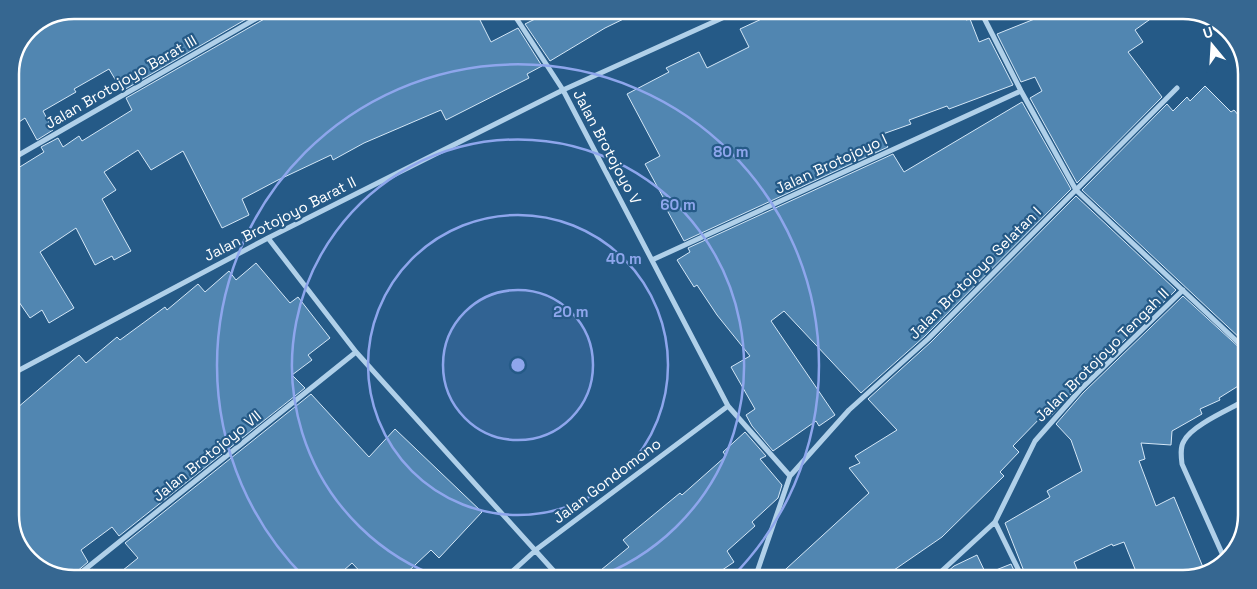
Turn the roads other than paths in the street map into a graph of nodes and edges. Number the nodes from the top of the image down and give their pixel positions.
1 (255, 19) edge
2 (517, 19) edge
3 (720, 19) edge
4 (985, 19) edge
5 (1177, 88) dead end
6 (563, 90) junction
7 (1021, 91) junction
8 (19, 155) edge
9 (1076, 190) junction
10 (268, 238) junction
11 (652, 260) junction
12 (1183, 290) junction
13 (1238, 342) edge
14 (356, 352) junction
15 (19, 369) edge
16 (1238, 404) edge
17 (728, 406) junction
18 (790, 476) junction
19 (994, 522) junction
20 (537, 549) junction
21 (1222, 554) edge
22 (84, 570) edge
23 (514, 570) edge
24 (554, 570) edge
25 (758, 570) edge
26 (943, 570) edge
27 (1018, 570) edge

1 - 8 street, Jalan Brotojoyo Barat III
2 - 6 street, Jalan Brotojoyo V
3 - 6 street, Jalan Brotojoyo Barat II
4 - 7 street
5 - 9 street, Jalan Brotojoyo Selatan I
6 - 10 street, Jalan Brotojoyo Barat II
6 - 11 street, Jalan Brotojoyo V
7 - 9 street
7 - 11 street, Jalan Brotojoyo I
9 - 12 street
9 - 18 street, Jalan Brotojoyo Selatan I
10 - 14 street
10 - 15 street, Jalan Brotojoyo Barat II
11 - 17 street, Jalan Brotojoyo V
12 - 13 street
12 - 19 street, Jalan Brotojoyo Tengah II
14 - 20 street
14 - 22 street, Jalan Brotojoyo VII
16 - 21 street
17 - 18 street, Jalan Brotojoyo V
17 - 20 street, Jalan Gondomono
18 - 25 street
19 - 26 street, Jalan Brotojoyo Tengah II
19 - 27 street
20 - 23 street, Jalan Gondomono
20 - 24 street

